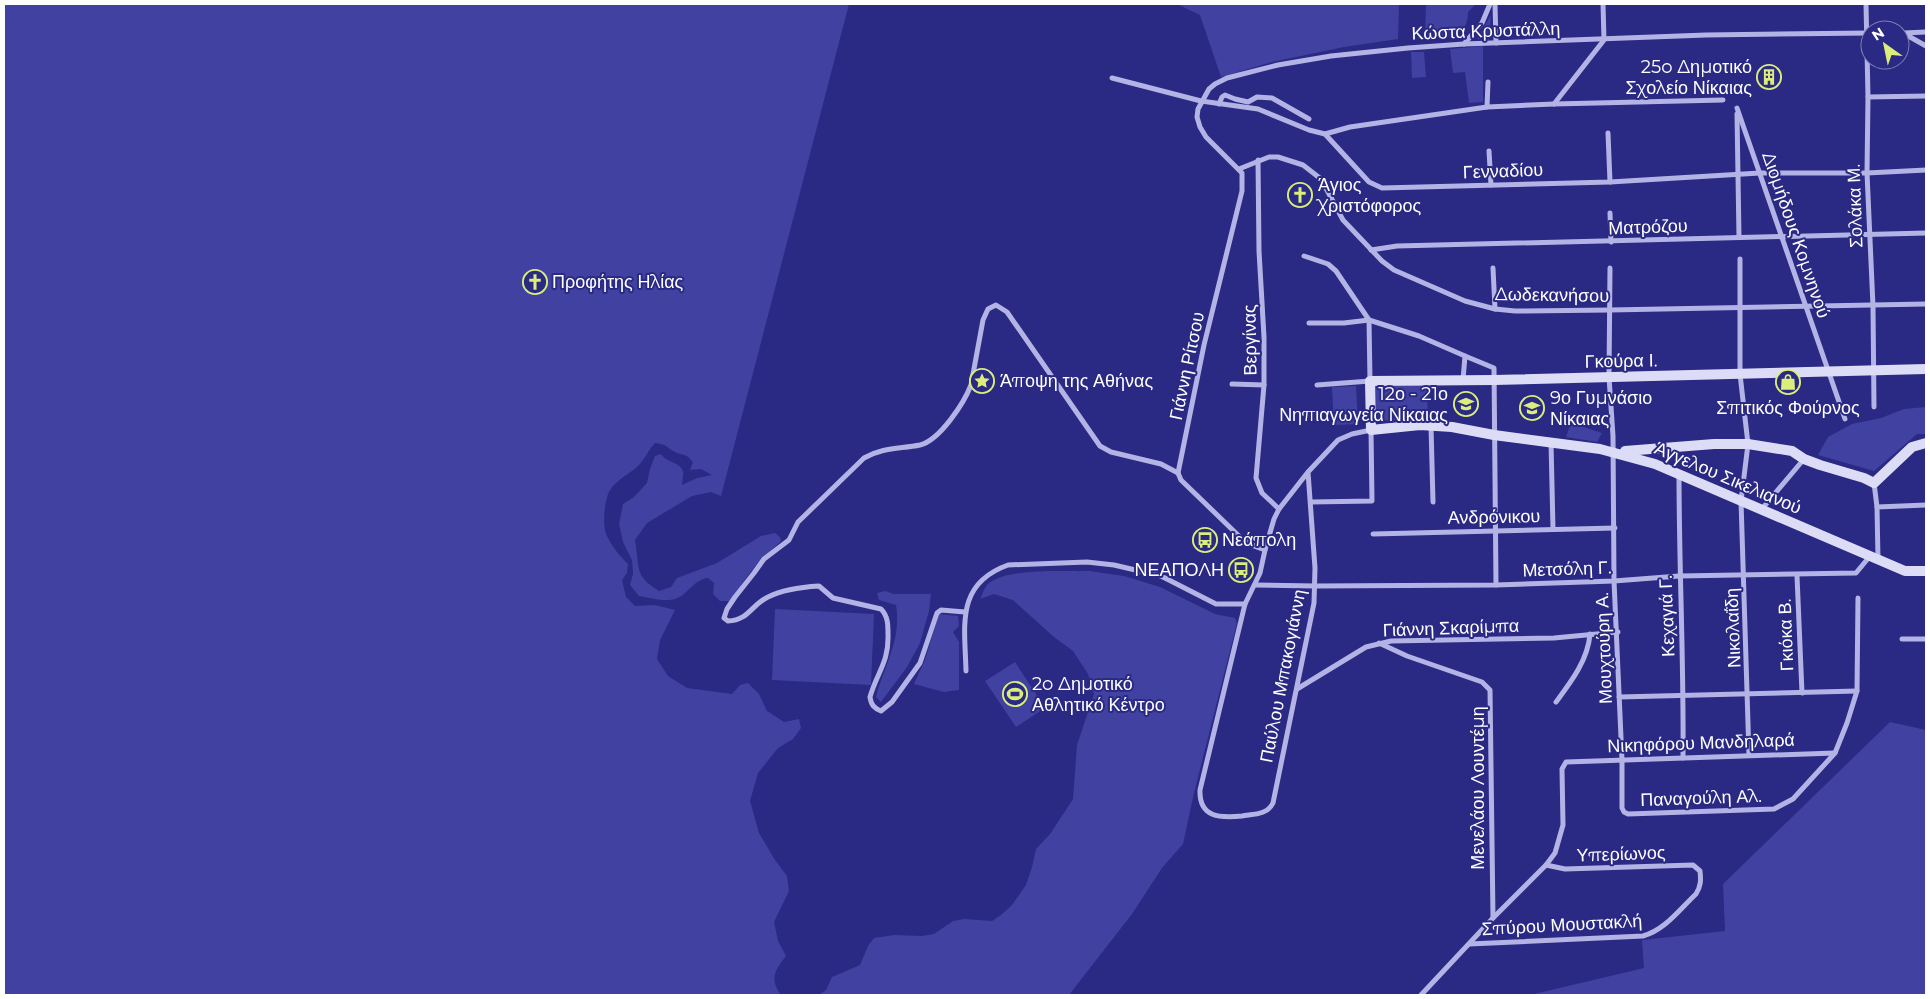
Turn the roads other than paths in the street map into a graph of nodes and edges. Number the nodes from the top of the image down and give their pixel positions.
1 (1490, 4) edge
2 (1495, 4) edge
3 (1603, 4) edge
4 (1866, 4) edge
5 (1867, 20) edge
6 (1926, 32) edge
7 (1860, 33) edge
8 (1910, 33) edge
9 (1910, 37) edge
10 (1604, 40) junction
11 (1496, 43) junction
12 (1464, 44) junction
13 (1926, 46) edge
14 (1868, 70) edge
15 (1112, 78) dead end
16 (1488, 82) dead end
17 (1926, 96) edge
18 (1868, 97) junction
19 (1724, 100) dead end
20 (1201, 101) junction
21 (1219, 104) junction
22 (1554, 104) junction
23 (1488, 107) junction
24 (1309, 120) dead end
25 (1608, 133) dead end
26 (1325, 134) junction
27 (1489, 151) dead end
28 (1258, 160) junction
29 (1239, 169) junction
30 (1926, 170) edge
31 (1760, 173) junction
32 (1867, 173) junction
33 (1738, 175) junction
34 (1610, 182) junction
35 (1491, 185) junction
36 (1610, 213) dead end
37 (1926, 233) edge
38 (1870, 234) junction
39 (1782, 236) junction
40 (1739, 237) junction
41 (1611, 242) junction
42 (1371, 250) junction
43 (1304, 256) dead end
44 (1740, 259) dead end
45 (1493, 268) dead end
46 (1610, 268) dead end
47 (1926, 304) edge
48 (1873, 306) junction
49 (1807, 307) junction
50 (1739, 308) junction
51 (1494, 309) junction
52 (1610, 310) junction
53 (1369, 320) junction
54 (1309, 324) dead end
55 (1466, 356) junction
56 (1926, 369) edge
57 (1872, 371) junction
58 (1829, 372) junction
59 (1740, 374) junction
60 (1609, 377) junction
61 (1463, 380) junction
62 (1494, 380) junction
63 (1370, 381) junction
64 (1232, 384) dead end
65 (1264, 385) junction
66 (1317, 385) dead end
67 (1874, 407) dead end
68 (1845, 419) dead end
69 (1431, 425) junction
70 (1371, 430) junction
71 (1494, 435) junction
72 (1551, 442) junction
73 (1926, 443) edge
74 (1748, 444) junction
75 (1613, 452) junction
76 (1804, 459) junction
77 (1308, 472) junction
78 (1178, 473) junction
79 (1679, 474) junction
80 (1874, 483) junction
81 (1741, 500) junction
82 (1311, 502) junction
83 (1433, 502) dead end
84 (1926, 506) edge
85 (1877, 507) junction
86 (1279, 510) junction
87 (1761, 510) junction
88 (1615, 528) junction
89 (1553, 529) junction
90 (1495, 530) junction
91 (1374, 534) dead end
92 (1264, 550) junction
93 (1874, 557) junction
94 (1926, 570) edge
95 (1679, 576) junction
96 (1744, 576) junction
97 (1797, 576) junction
98 (1614, 581) junction
99 (1255, 585) junction
100 (1496, 585) junction
101 (1315, 586) junction
102 (1858, 598) dead end
103 (1245, 604) junction
104 (965, 612) junction
105 (1618, 632) junction
106 (1590, 634) junction
107 (1902, 639) dead end
108 (1926, 639) edge
109 (1379, 643) junction
110 (966, 671) dead end
111 (1297, 689) junction
112 (1856, 691) junction
113 (1802, 693) junction
114 (1748, 694) junction
115 (1683, 695) junction
116 (1619, 696) junction
117 (1556, 702) dead end
118 (1834, 753) junction
119 (1749, 755) junction
120 (1683, 758) junction
121 (1622, 760) junction
122 (1628, 814) joint
123 (1546, 866) junction
124 (1493, 918) junction
125 (1656, 931) joint
126 (1468, 944) junction
127 (1421, 995) edge

1 - 12 street
2 - 11 street
3 - 10 street
4 - 5 street, Σολάκα Μ.
6 - 8 street
7 - 10 street, Κώστα Κρυστάλλη
9 - 13 street
10 - 11 street, Κώστα Κρυστάλλη
10 - 22 street
11 - 12 street, Κώστα Κρυστάλλη
12 - 20 street, Κώστα Κρυστάλλη
14 - 18 street, Σολάκα Μ.
15 - 20 street
16 - 23 street
17 - 18 street
18 - 32 street, Σολάκα Μ.
19 - 22 street
20 - 21 street
20 - 29 street
21 - 24 street
21 - 26 street
22 - 23 street
23 - 26 street
25 - 34 street
26 - 35 street, Γενναδίου
27 - 35 street
28 - 29 street, Δωδεκανήσου
28 - 42 street, Δωδεκανήσου
28 - 65 street, Βεργίνας
29 - 78 street, Γιάννη Ρίτσου
30 - 32 street, Γενναδίου
31 - 32 street, Γενναδίου
31 - 33 street, Γενναδίου
31 - 33 street, Διομήδους Κομνηνού
31 - 39 street, Διομήδους Κομνηνού
32 - 38 street, Σολάκα Μ.
33 - 34 street, Γενναδίου
33 - 40 street
34 - 35 street, Γενναδίου
36 - 41 street
37 - 38 street, Ματρόζου
38 - 39 street, Ματρόζου
38 - 48 street, Σολάκα Μ.
39 - 40 street, Ματρόζου
39 - 49 street, Διομήδους Κομνηνού
40 - 41 street, Ματρόζου
41 - 42 street, Ματρόζου
42 - 51 street, Δωδεκανήσου
43 - 53 street
44 - 50 street, Νικολαΐδη
45 - 51 street
46 - 52 street, Μουχτούρη Α.
47 - 48 street, Δωδεκανήσου
48 - 49 street, Δωδεκανήσου
48 - 57 street, Σολάκα Μ.
49 - 50 street, Δωδεκανήσου
49 - 58 street, Διομήδους Κομνηνού
50 - 52 street, Δωδεκανήσου
50 - 59 street, Νικολαΐδη
51 - 52 street, Δωδεκανήσου
52 - 60 street, Μουχτούρη Α.
53 - 54 street
53 - 55 street
53 - 63 street
55 - 61 street
55 - 62 street
56 - 57 street, Γκούρα Ι.
57 - 58 street, Γκούρα Ι.
57 - 67 street, Σολάκα Μ.
58 - 59 street, Γκούρα Ι.
58 - 68 street, Διομήδους Κομνηνού
59 - 60 street, Γκούρα Ι.
59 - 74 street, Νικολαΐδη
60 - 62 street, Γκούρα Ι.
60 - 75 street, Μουχτούρη Α.
61 - 62 street, Γκούρα Ι.
61 - 63 street, Γκούρα Ι.
62 - 71 street
63 - 66 street, Γκούρα Ι.
63 - 70 street
64 - 65 street
65 - 86 street, Βεργίνας
69 - 70 street, Άγγελου Σικελιανού
69 - 71 street, Άγγελου Σικελιανού
69 - 83 street
70 - 77 street, Άγγελου Σικελιανού
70 - 82 street
71 - 72 street, Άγγελου Σικελιανού
71 - 90 street
72 - 75 street, Άγγελου Σικελιανού
72 - 89 street
73 - 80 street
74 - 75 street
74 - 76 street
74 - 81 street, Νικολαΐδη
75 - 79 street, Άγγελου Σικελιανού
75 - 88 street, Μουχτούρη Α.
76 - 80 street
76 - 87 street
77 - 82 street, Παύλου Μπακογιάννη
77 - 86 street, Άγγελου Σικελιανού
78 - 92 street
78 - 104 street
79 - 81 street, Άγγελου Σικελιανού
79 - 95 street, Κεχαγιά Γ.
80 - 85 street
81 - 87 street, Άγγελου Σικελιανού
81 - 96 street, Νικολαΐδη
82 - 101 street, Παύλου Μπακογιάννη
84 - 85 street
85 - 93 street
86 - 92 street, Άγγελου Σικελιανού
87 - 93 street, Άγγελου Σικελιανού
88 - 89 street, Ανδρόνικου
88 - 98 street, Μουχτούρη Α.
89 - 90 street, Ανδρόνικου
90 - 91 street, Ανδρόνικου
90 - 100 street
92 - 99 street
93 - 94 street, Άγγελου Σικελιανού
93 - 97 street, Μετσόλη Γ.
95 - 96 street, Μετσόλη Γ.
95 - 98 street, Μετσόλη Γ.
95 - 115 street, Κεχαγιά Γ.
96 - 97 street, Μετσόλη Γ.
96 - 114 street, Νικολαΐδη
97 - 113 street, Γκιόκα Β.
98 - 100 street, Μετσόλη Γ.
98 - 105 street, Μουχτούρη Α.
99 - 101 street, Μετσόλη Γ.
99 - 103 street
100 - 101 street, Μετσόλη Γ.
101 - 111 street, Παύλου Μπακογιάννη
102 - 112 street
103 - 104 street
103 - 111 street, Παύλου Μπακογιάννη
104 - 110 street
105 - 106 street, Γιάννη Σκαρίμπα
105 - 116 street, Μουχτούρη Α.
106 - 109 street, Γιάννη Σκαρίμπα
106 - 117 street
107 - 108 street
109 - 111 street, Γιάννη Σκαρίμπα
109 - 124 street, Μενελάου Λουντέμη
112 - 113 street
112 - 118 street
113 - 114 street
114 - 115 street
114 - 119 street, Νικολαΐδη
115 - 116 street
115 - 120 street, Κεχαγιά Γ.
116 - 121 street, Μουχτούρη Α.
118 - 119 street, Νικηφόρου Μανδηλαρά
118 - 122 street, Παναγούλη Αλ.
119 - 120 street, Νικηφόρου Μανδηλαρά
120 - 121 street, Νικηφόρου Μανδηλαρά
121 - 122 street, Μουχτούρη Α.
121 - 123 street, Νικηφόρου Μανδηλαρά
123 - 124 street
123 - 125 street, Υπερίωνος
124 - 126 street
125 - 126 street, Σπύρου Μουστακλή
126 - 127 street

